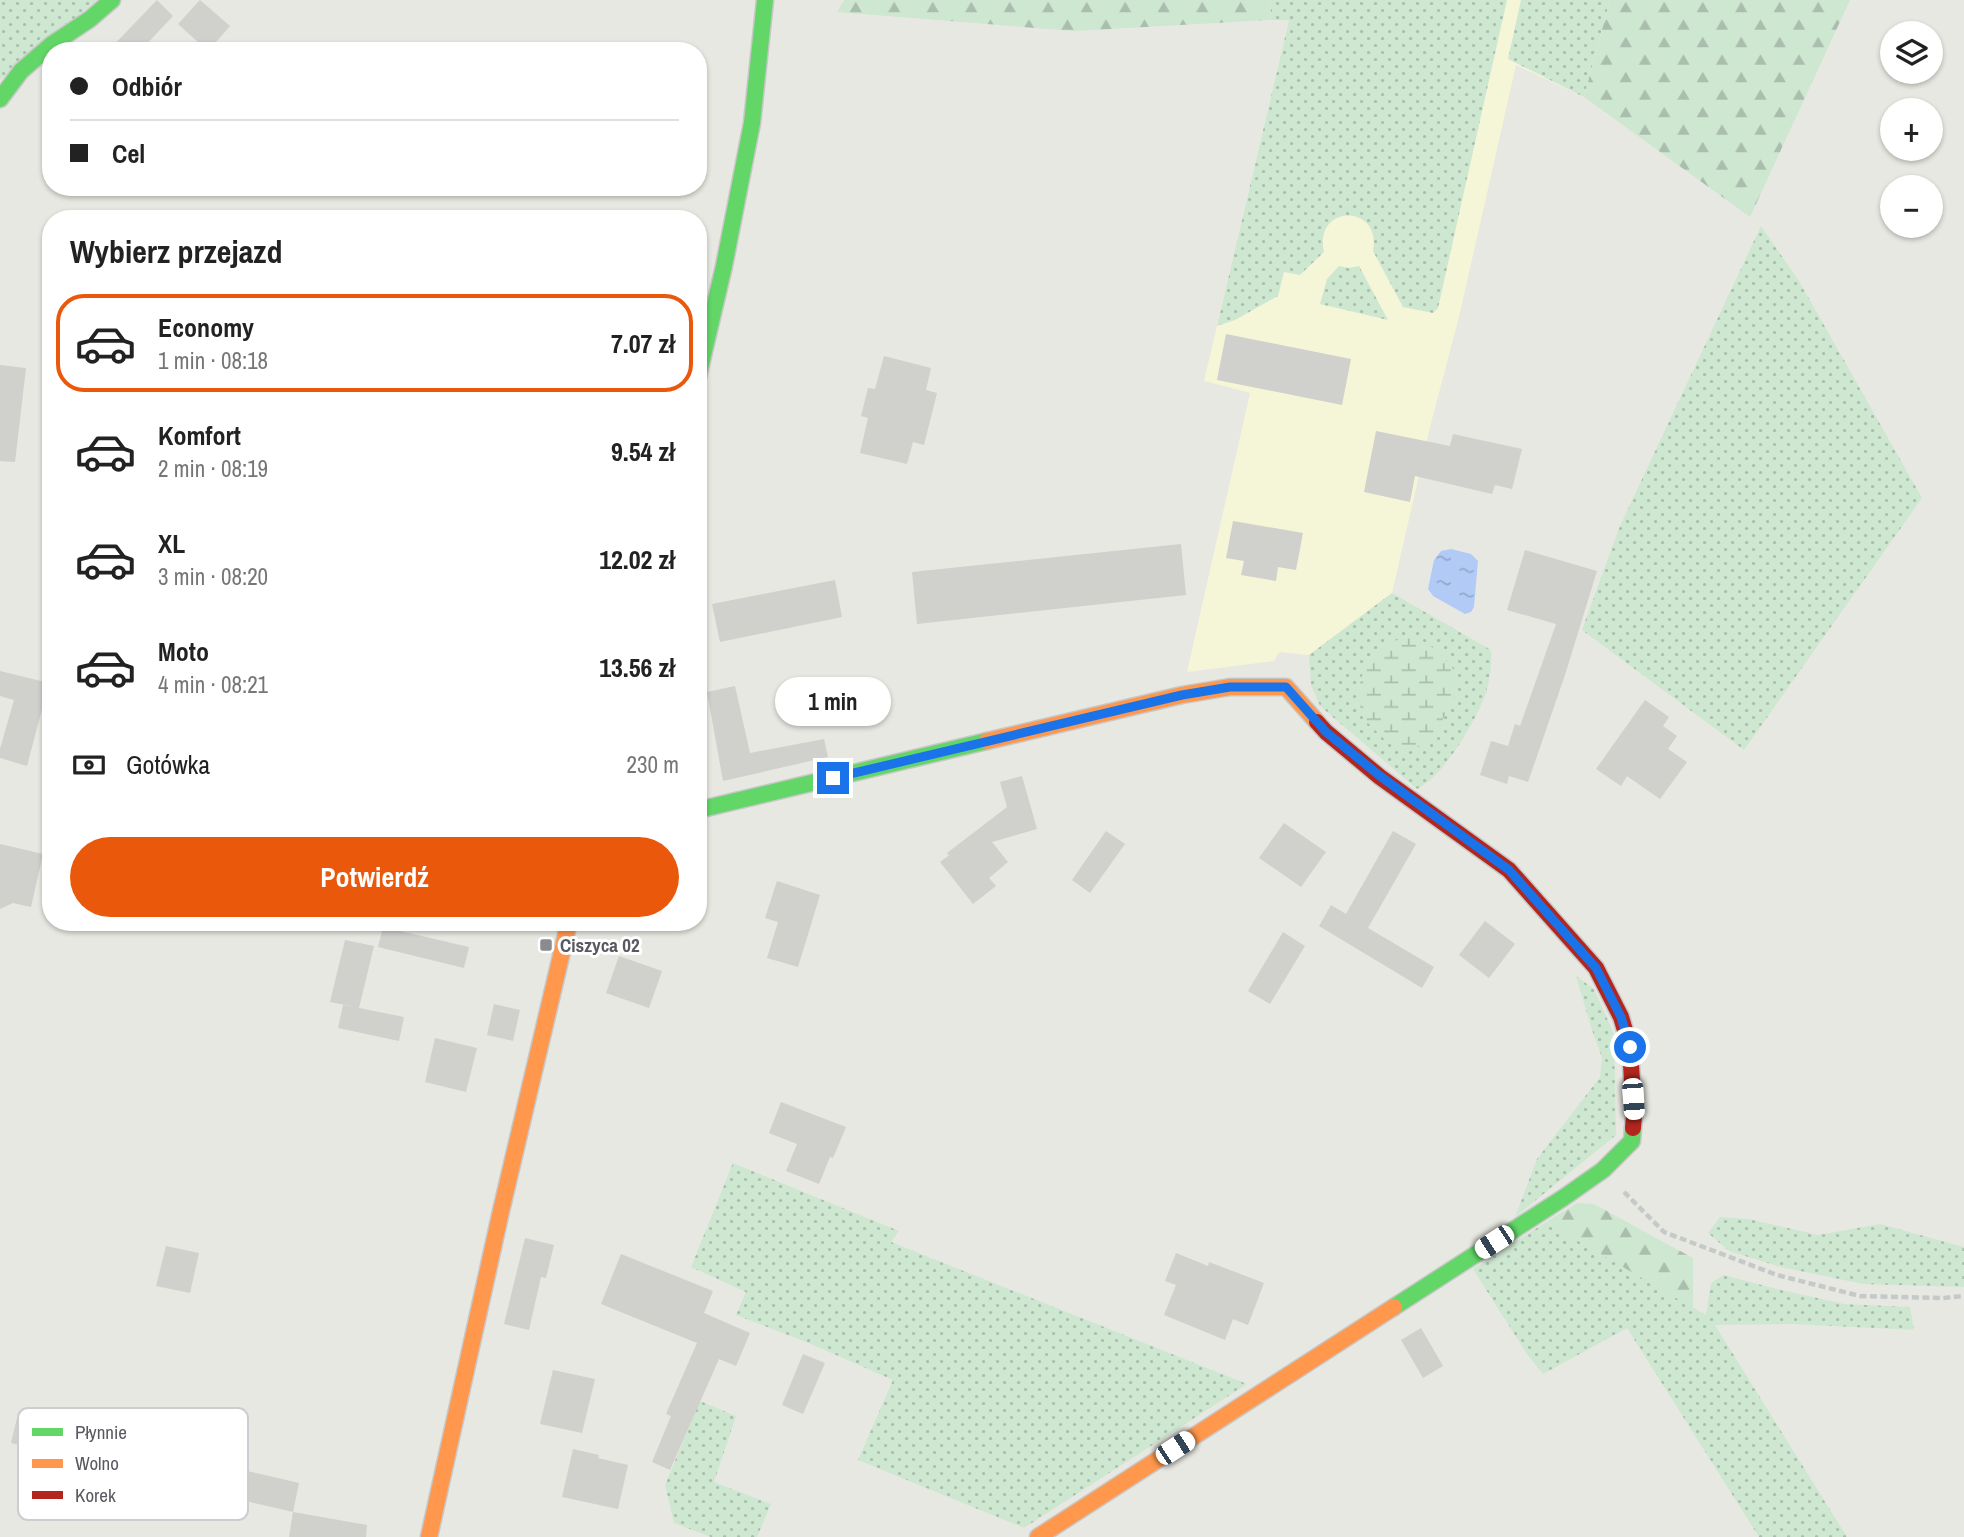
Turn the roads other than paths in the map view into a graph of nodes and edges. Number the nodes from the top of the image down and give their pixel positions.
1 (112, 0) edge
2 (765, 0) edge
3 (58, 42) edge
4 (42, 53) edge
5 (0, 99) edge
6 (707, 339) edge
7 (707, 808) edge
8 (567, 931) edge
9 (429, 1537) edge
10 (1038, 1537) edge

1 - 3 street
2 - 6 street
4 - 5 street
7 - 10 street
8 - 9 street

